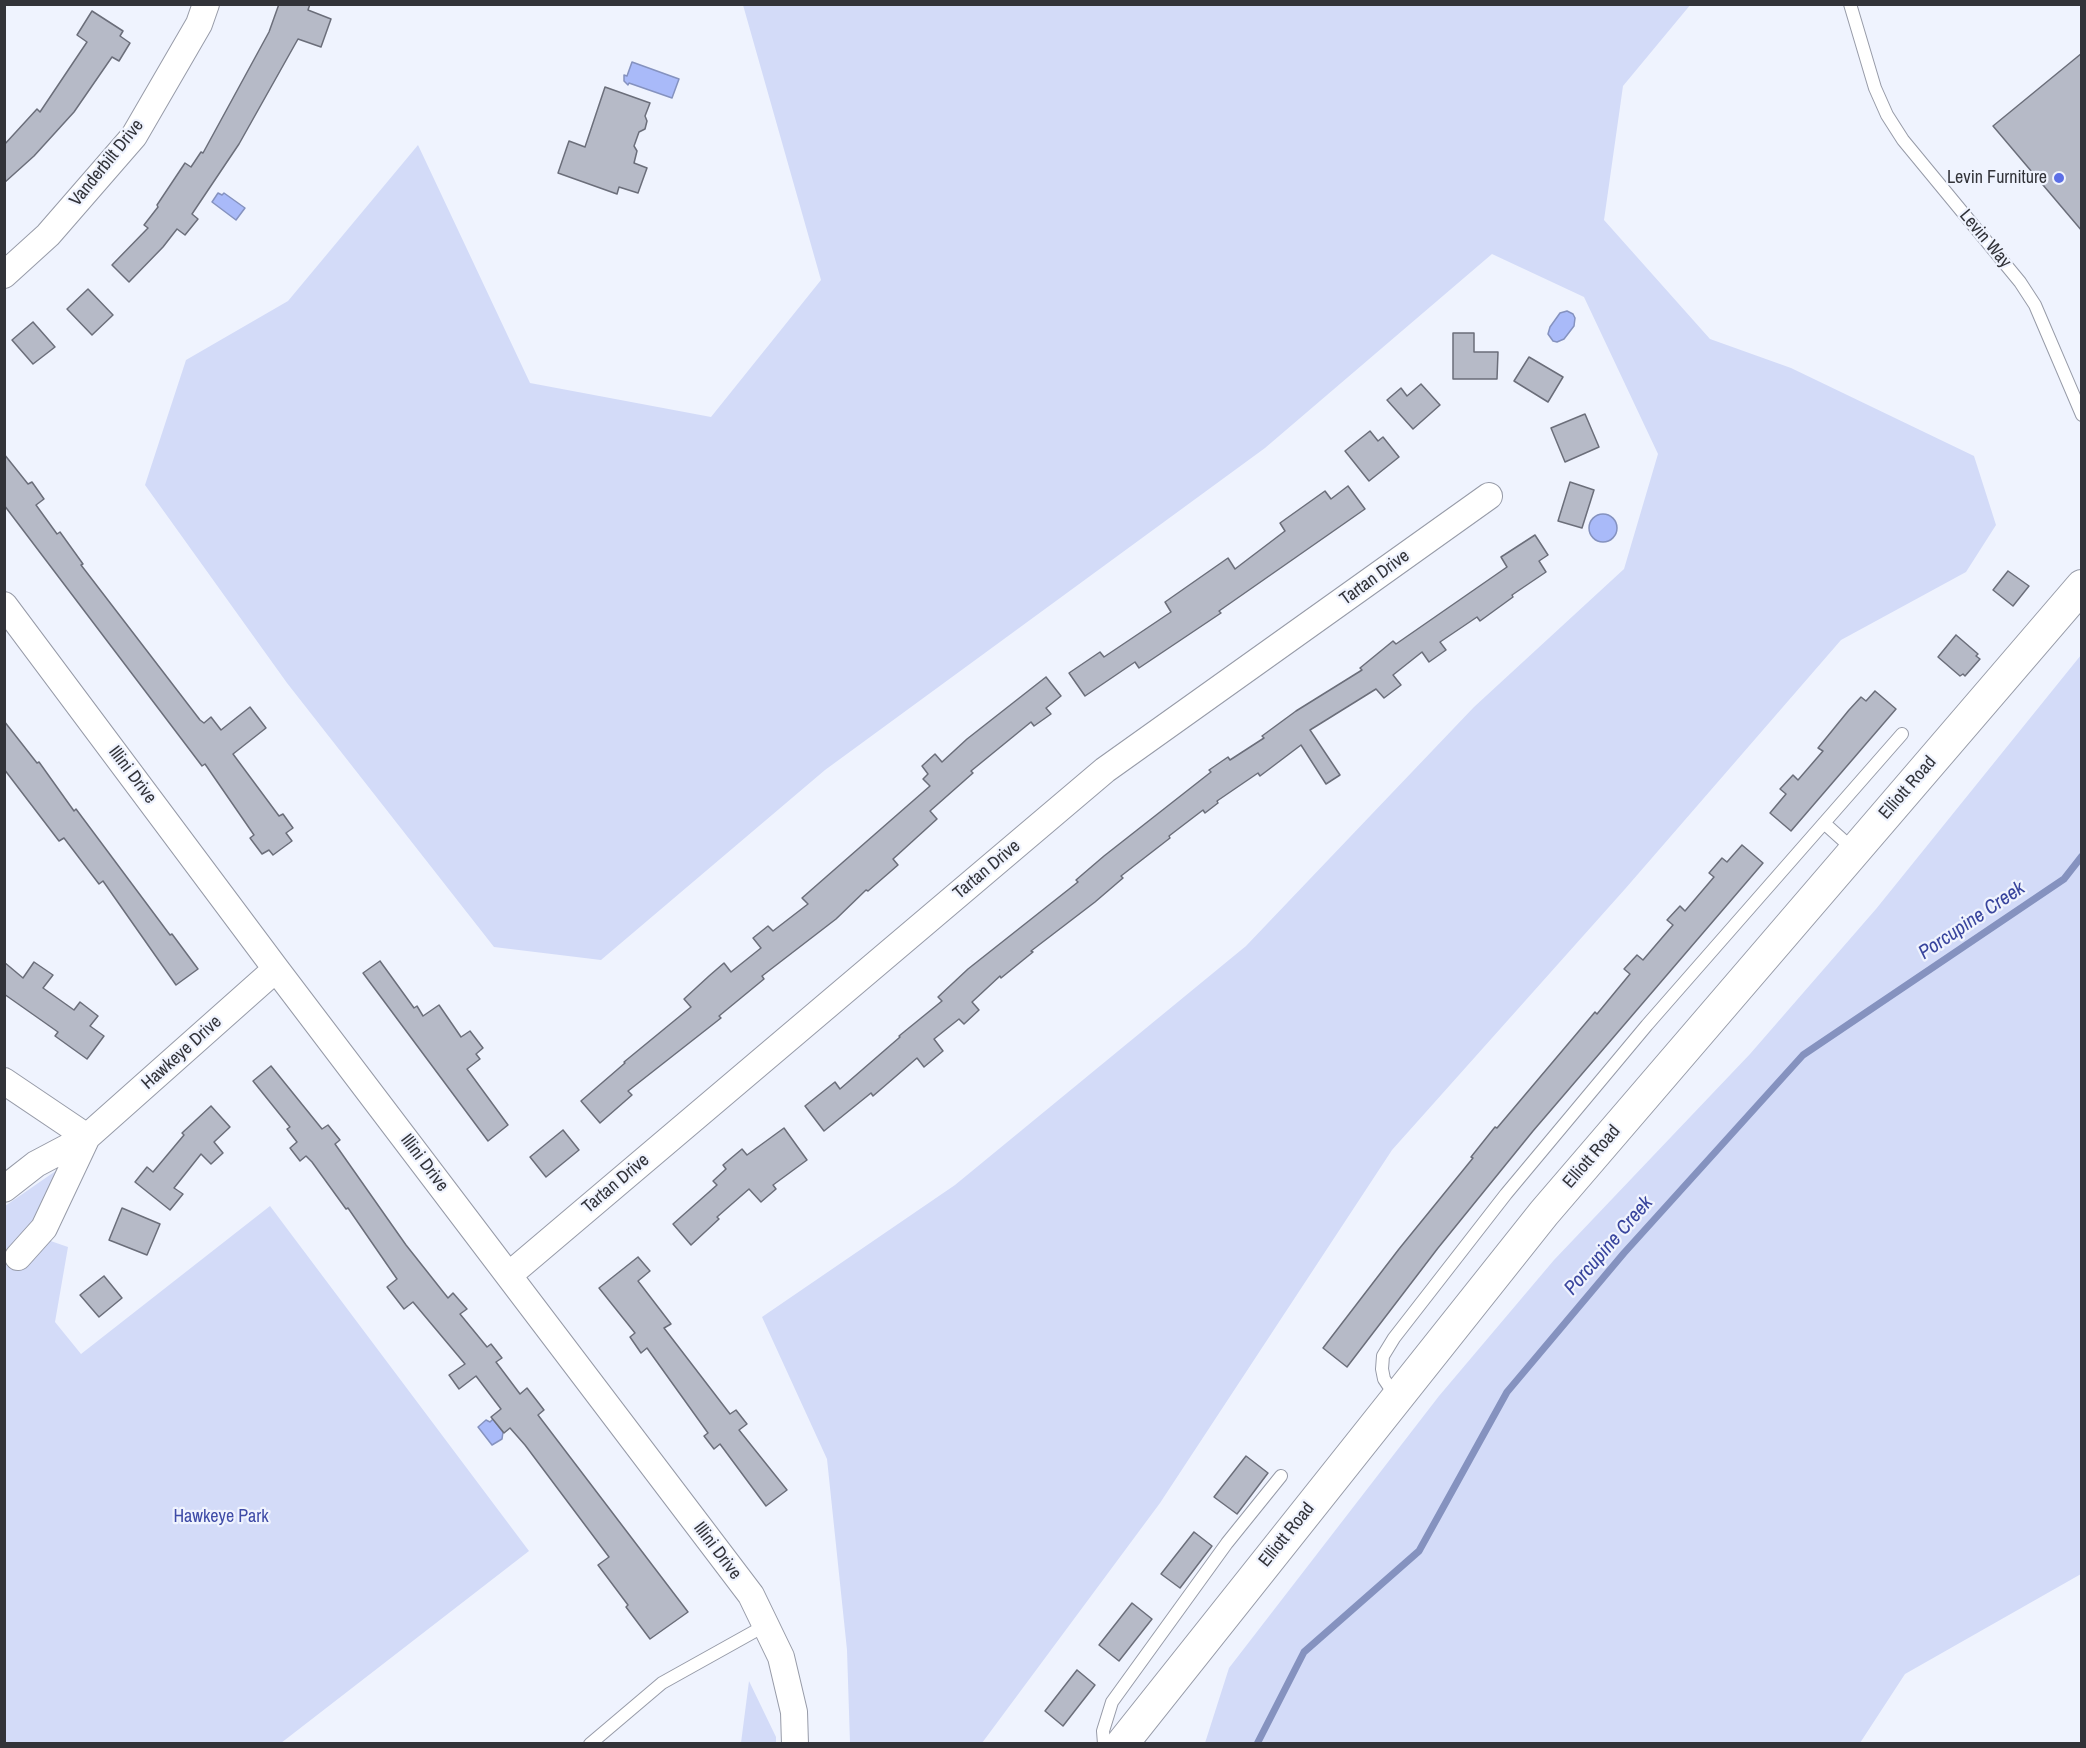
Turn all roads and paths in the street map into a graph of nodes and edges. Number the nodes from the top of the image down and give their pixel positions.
1 (206, 4) edge
2 (1850, 4) edge
3 (4, 275) edge
4 (2082, 415) edge
5 (1489, 496) dead end
6 (2082, 586) edge
7 (4, 604) edge
8 (1902, 734) dead end
9 (1824, 823) junction
10 (1855, 851) junction
11 (276, 969) junction
12 (4, 1081) edge
13 (87, 1137) junction
14 (4, 1189) edge
15 (11, 1259) edge
16 (509, 1275) junction
17 (1397, 1398) junction
18 (1281, 1476) dead end
19 (766, 1625) junction
20 (590, 1743) edge
21 (795, 1743) edge
22 (1104, 1743) edge
23 (1122, 1743) edge

1 - 3 street, Vanderbilt Drive
2 - 4 lane, Levin Way
5 - 16 street, Tartan Drive
6 - 10 street, Elliott Road
7 - 11 street, Illini Drive
8 - 9 lane
9 - 10 lane
9 - 17 lane
10 - 17 street, Elliott Road
11 - 13 street, Hawkeye Drive
11 - 16 street, Illini Drive
12 - 13 street
13 - 14 street, Hawkeye Drive
13 - 15 street, Hawkeye Drive
16 - 19 street, Illini Drive
17 - 23 street, Elliott Road
18 - 22 lane
19 - 20 lane
19 - 21 street, Illini Drive

